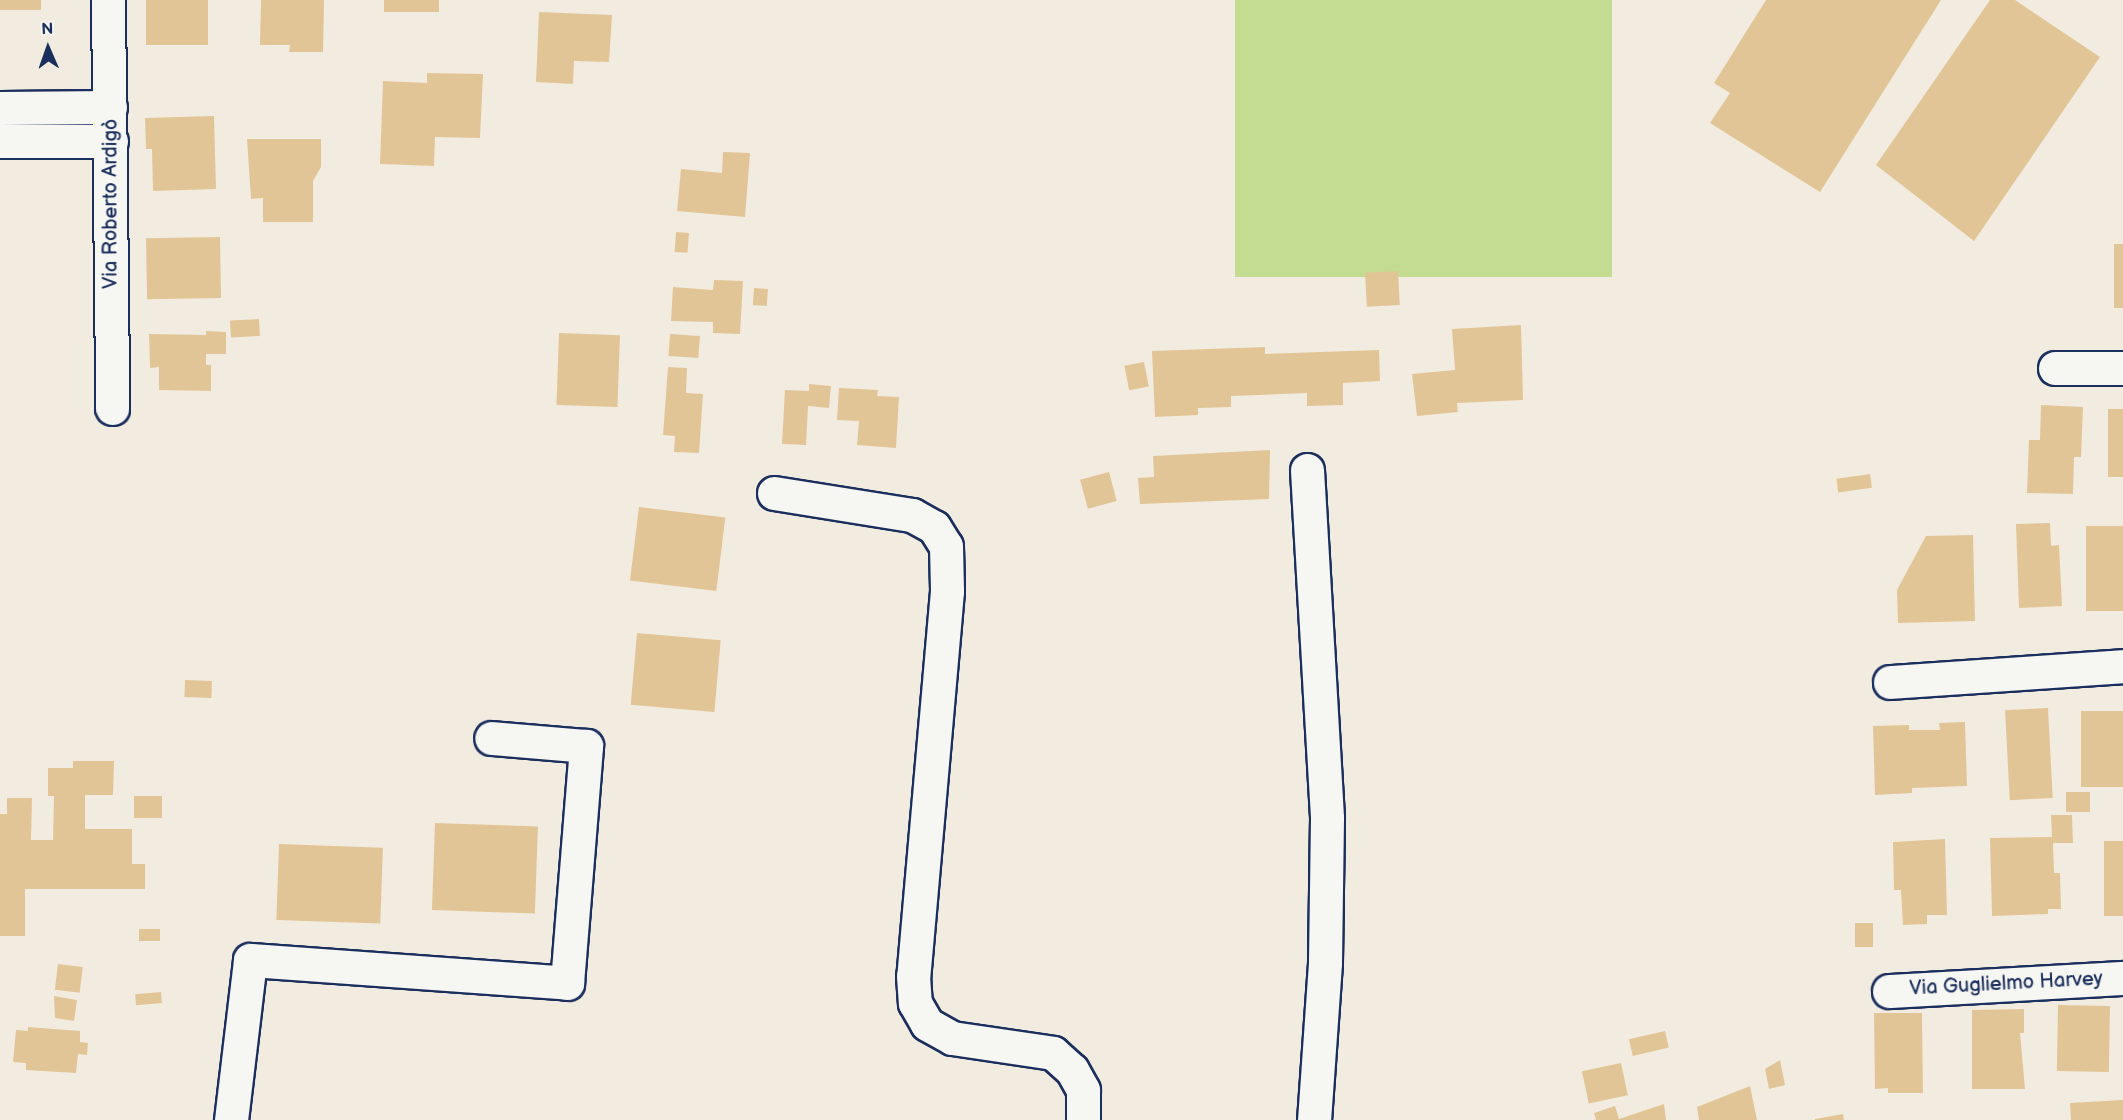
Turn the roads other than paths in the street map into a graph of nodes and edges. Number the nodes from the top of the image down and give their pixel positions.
1 (108, 0) edge
2 (110, 107) junction
3 (0, 108) edge
4 (0, 141) edge
5 (111, 141) junction
6 (2055, 368) dead end
7 (2123, 368) edge
8 (112, 408) dead end
9 (1307, 470) dead end
10 (774, 493) dead end
11 (2123, 666) edge
12 (1890, 682) dead end
13 (491, 738) dead end
14 (2123, 978) edge
15 (1889, 991) dead end
16 (231, 1120) edge
17 (1083, 1120) edge
18 (1314, 1120) edge

1 - 2 street, Via Roberto Ardigò
2 - 3 street
2 - 5 street, Via Roberto Ardigò
4 - 5 street
5 - 8 street, Via Roberto Ardigò
6 - 7 street
9 - 18 street
10 - 17 street
11 - 12 street
13 - 16 street
14 - 15 street, Via Guglielmo Harvey

